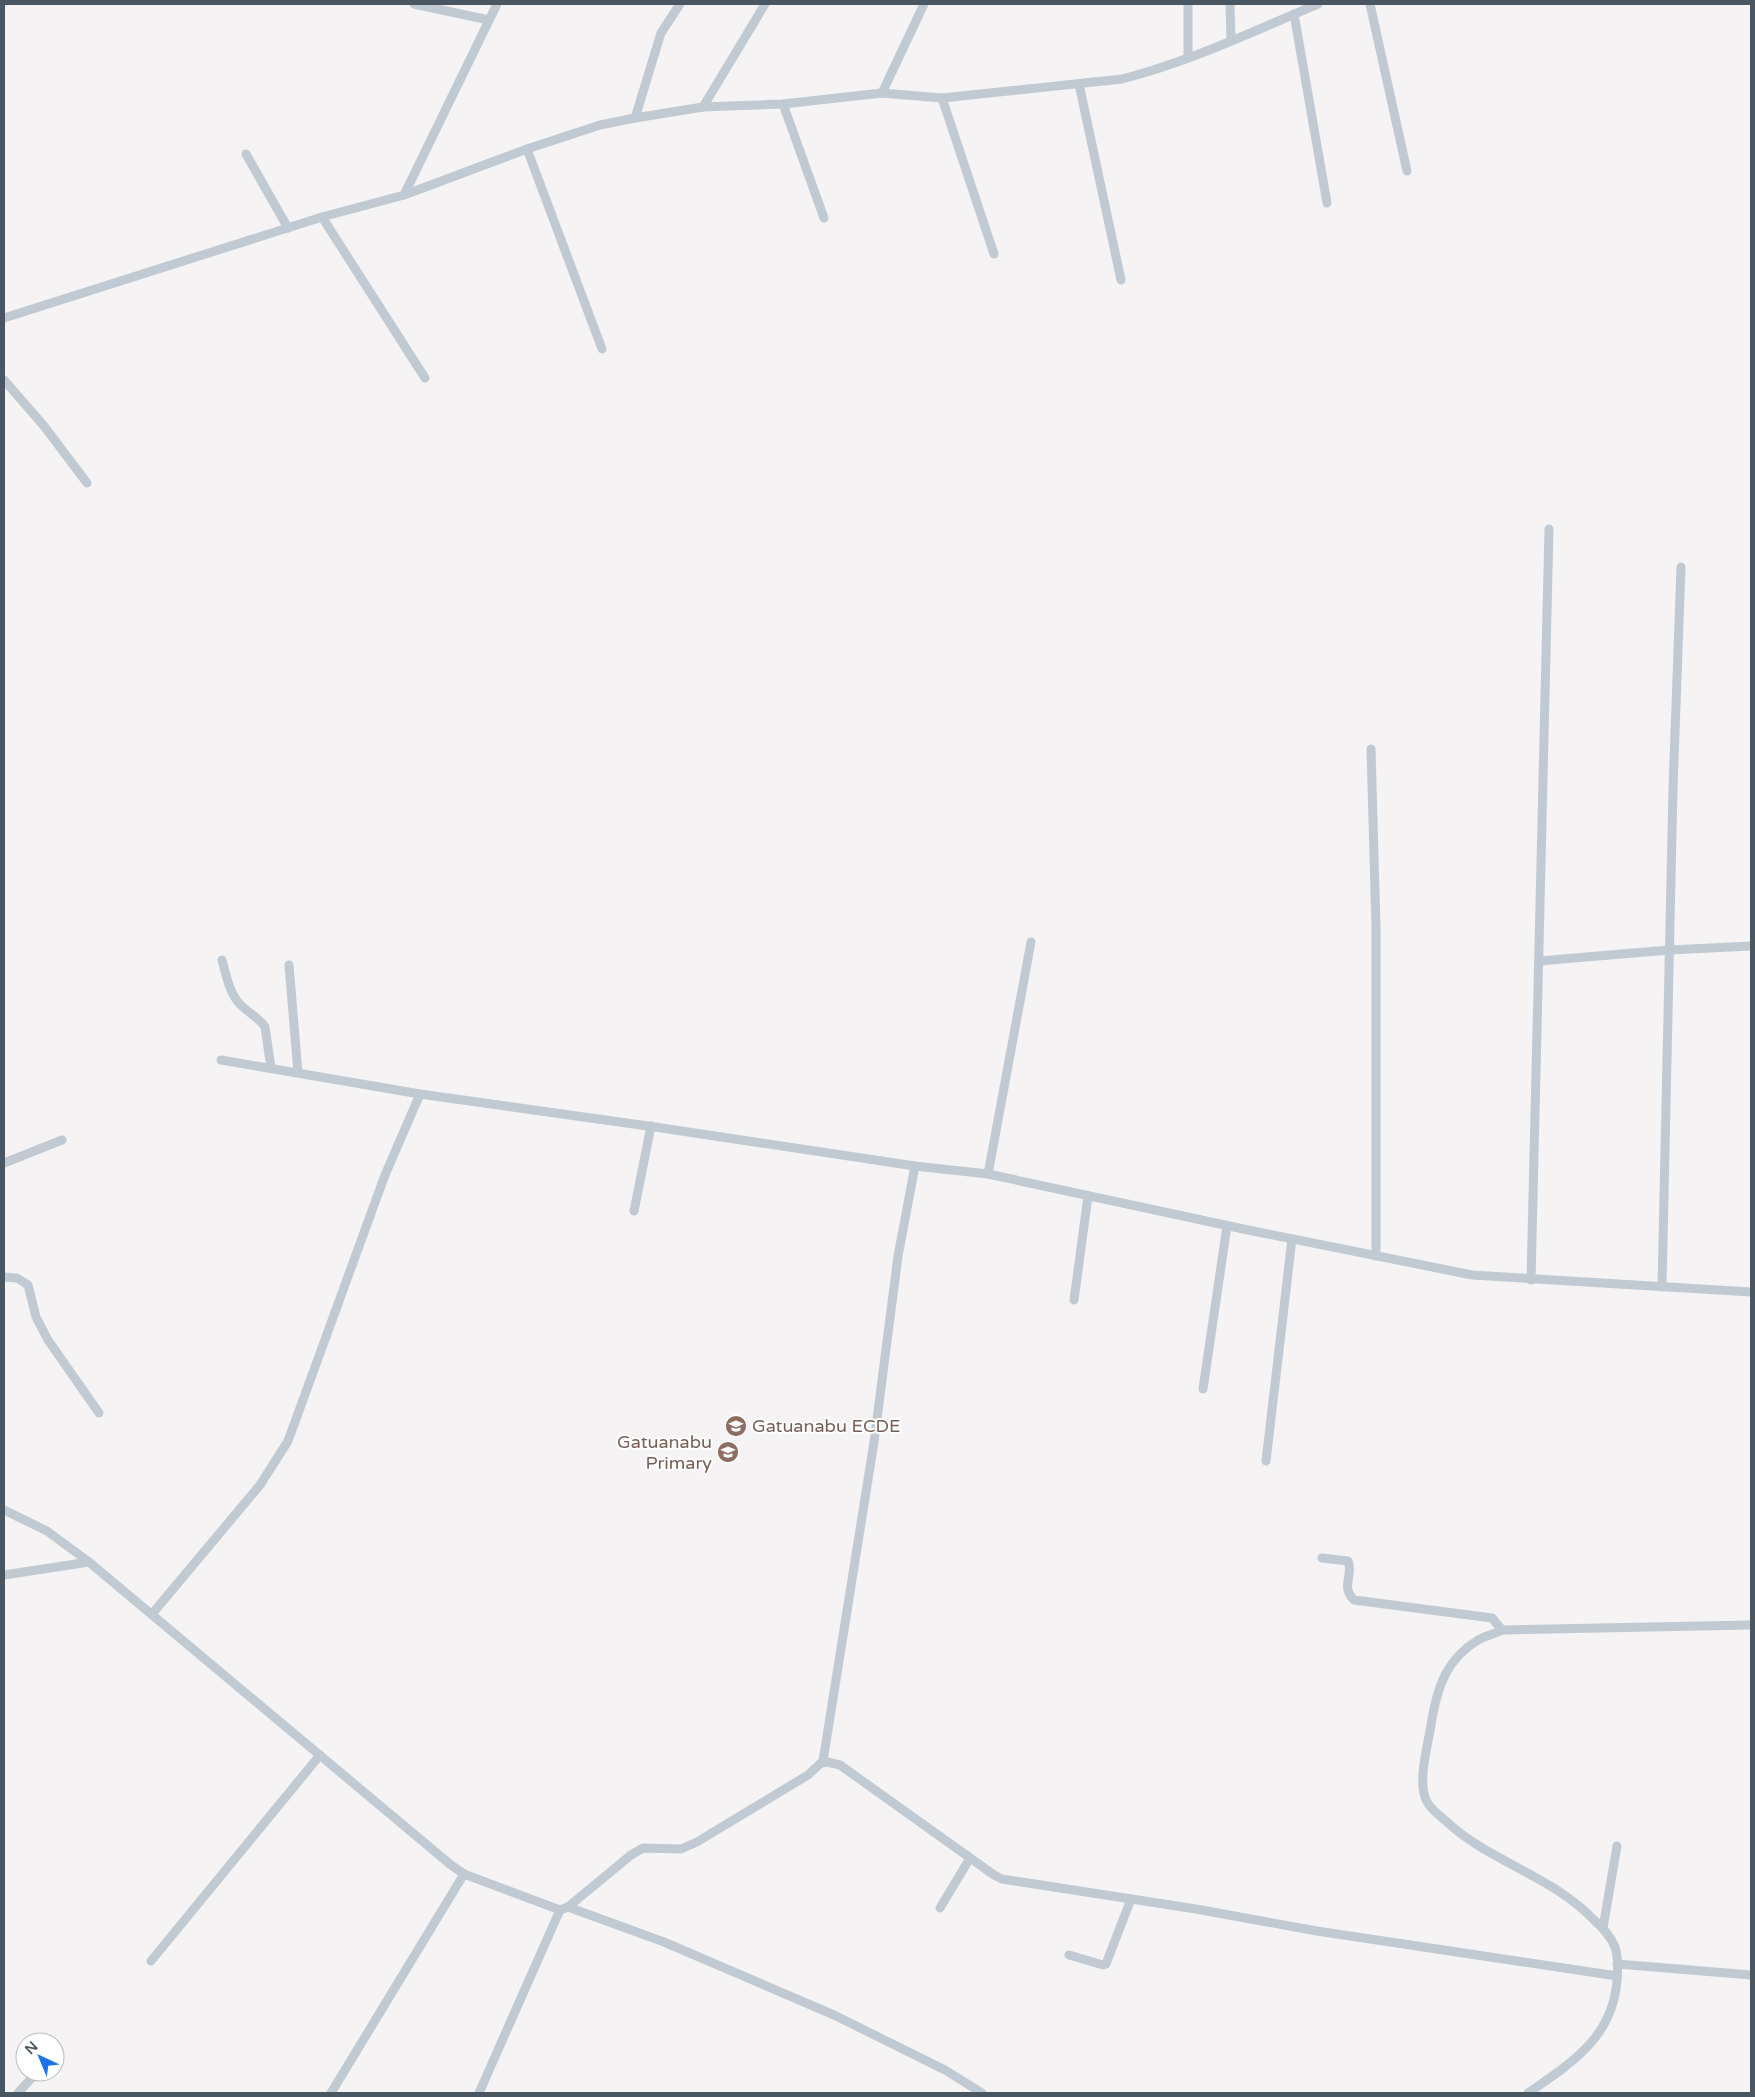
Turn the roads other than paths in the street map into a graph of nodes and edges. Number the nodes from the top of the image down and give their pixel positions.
1 (414, 4) edge
2 (497, 4) edge
3 (680, 4) edge
4 (765, 4) edge
5 (924, 4) edge
6 (1188, 4) edge
7 (1230, 4) edge
8 (1318, 4) edge
9 (1370, 4) edge
10 (1294, 14) junction
11 (489, 20) junction
12 (1231, 40) junction
13 (1188, 58) junction
14 (1079, 84) junction
15 (882, 93) junction
16 (942, 98) junction
17 (783, 104) junction
18 (703, 107) junction
19 (635, 118) junction
20 (527, 149) junction
21 (246, 154) dead end
22 (1407, 171) dead end
23 (404, 195) junction
24 (1327, 203) dead end
25 (322, 217) junction
26 (824, 218) dead end
27 (288, 228) junction
28 (994, 254) dead end
29 (1121, 280) dead end
30 (4, 318) edge
31 (602, 348) dead end
32 (425, 378) dead end
33 (4, 380) edge
34 (88, 483) dead end
35 (1549, 529) dead end
36 (1681, 567) dead end
37 (1371, 749) dead end
38 (1031, 942) dead end
39 (1751, 946) edge
40 (1669, 950) junction
41 (222, 960) dead end
42 (1538, 961) junction
43 (289, 966) dead end
44 (221, 1060) dead end
45 (271, 1068) junction
46 (298, 1073) junction
47 (420, 1094) junction
48 (651, 1126) junction
49 (62, 1140) dead end
50 (4, 1163) edge
51 (914, 1166) junction
52 (988, 1174) junction
53 (1088, 1196) junction
54 (634, 1211) dead end
55 (1227, 1226) junction
56 (1292, 1239) junction
57 (1376, 1256) junction
58 (4, 1278) edge
59 (1531, 1280) junction
60 (1662, 1287) junction
61 (1751, 1292) edge
62 (1074, 1300) dead end
63 (1203, 1389) dead end
64 (99, 1413) dead end
65 (1266, 1461) dead end
66 (4, 1510) edge
67 (1322, 1558) dead end
68 (89, 1562) junction
69 (4, 1575) edge
70 (152, 1614) junction
71 (1751, 1625) edge
72 (1502, 1630) junction
73 (320, 1755) junction
74 (823, 1761) junction
75 (1617, 1846) dead end
76 (970, 1858) junction
77 (464, 1874) junction
78 (1131, 1899) junction
79 (940, 1908) dead end
80 (564, 1909) junction
81 (1603, 1928) junction
82 (1069, 1955) dead end
83 (151, 1960) dead end
84 (1617, 1964) junction
85 (1751, 1975) edge
86 (1617, 1976) junction
87 (28, 2082) edge
88 (18, 2093) edge
89 (331, 2093) edge
90 (479, 2093) edge
91 (982, 2093) edge
92 (1528, 2093) edge

1 - 11 street
2 - 11 street
3 - 19 street
4 - 18 street
5 - 15 street
6 - 13 street
7 - 12 street
8 - 10 street
9 - 22 street
10 - 12 street
10 - 24 street
11 - 23 street
12 - 13 street
13 - 14 street
14 - 16 street
14 - 29 street
15 - 16 street
15 - 17 street
16 - 28 street
17 - 18 street
17 - 26 street
18 - 19 street
19 - 20 street
20 - 23 street
20 - 31 street
21 - 27 street
23 - 25 street
25 - 27 street
25 - 32 street
27 - 30 street
33 - 34 street
35 - 42 street
36 - 40 street
37 - 57 street
38 - 52 street
39 - 40 street
40 - 42 street
40 - 60 street
41 - 45 street
42 - 59 street
43 - 46 street
44 - 45 street
45 - 46 street
46 - 47 street
47 - 48 street
47 - 70 street
48 - 51 street
48 - 54 street
49 - 50 street
51 - 52 street
51 - 74 street
52 - 53 street
53 - 55 street
53 - 62 street
55 - 56 street
55 - 63 street
56 - 57 street
56 - 65 street
57 - 59 street
58 - 64 street
59 - 60 street
60 - 61 street
66 - 68 street
67 - 72 street
68 - 69 street
68 - 70 street
70 - 73 street
71 - 72 street
72 - 81 street
73 - 77 street
73 - 83 street
74 - 76 street
74 - 80 street
75 - 81 street
76 - 78 street
76 - 79 street
77 - 80 street
77 - 89 street
78 - 82 street
78 - 86 street
80 - 90 street
80 - 91 street
81 - 84 street
84 - 85 street
84 - 86 street
86 - 92 street
87 - 88 street

